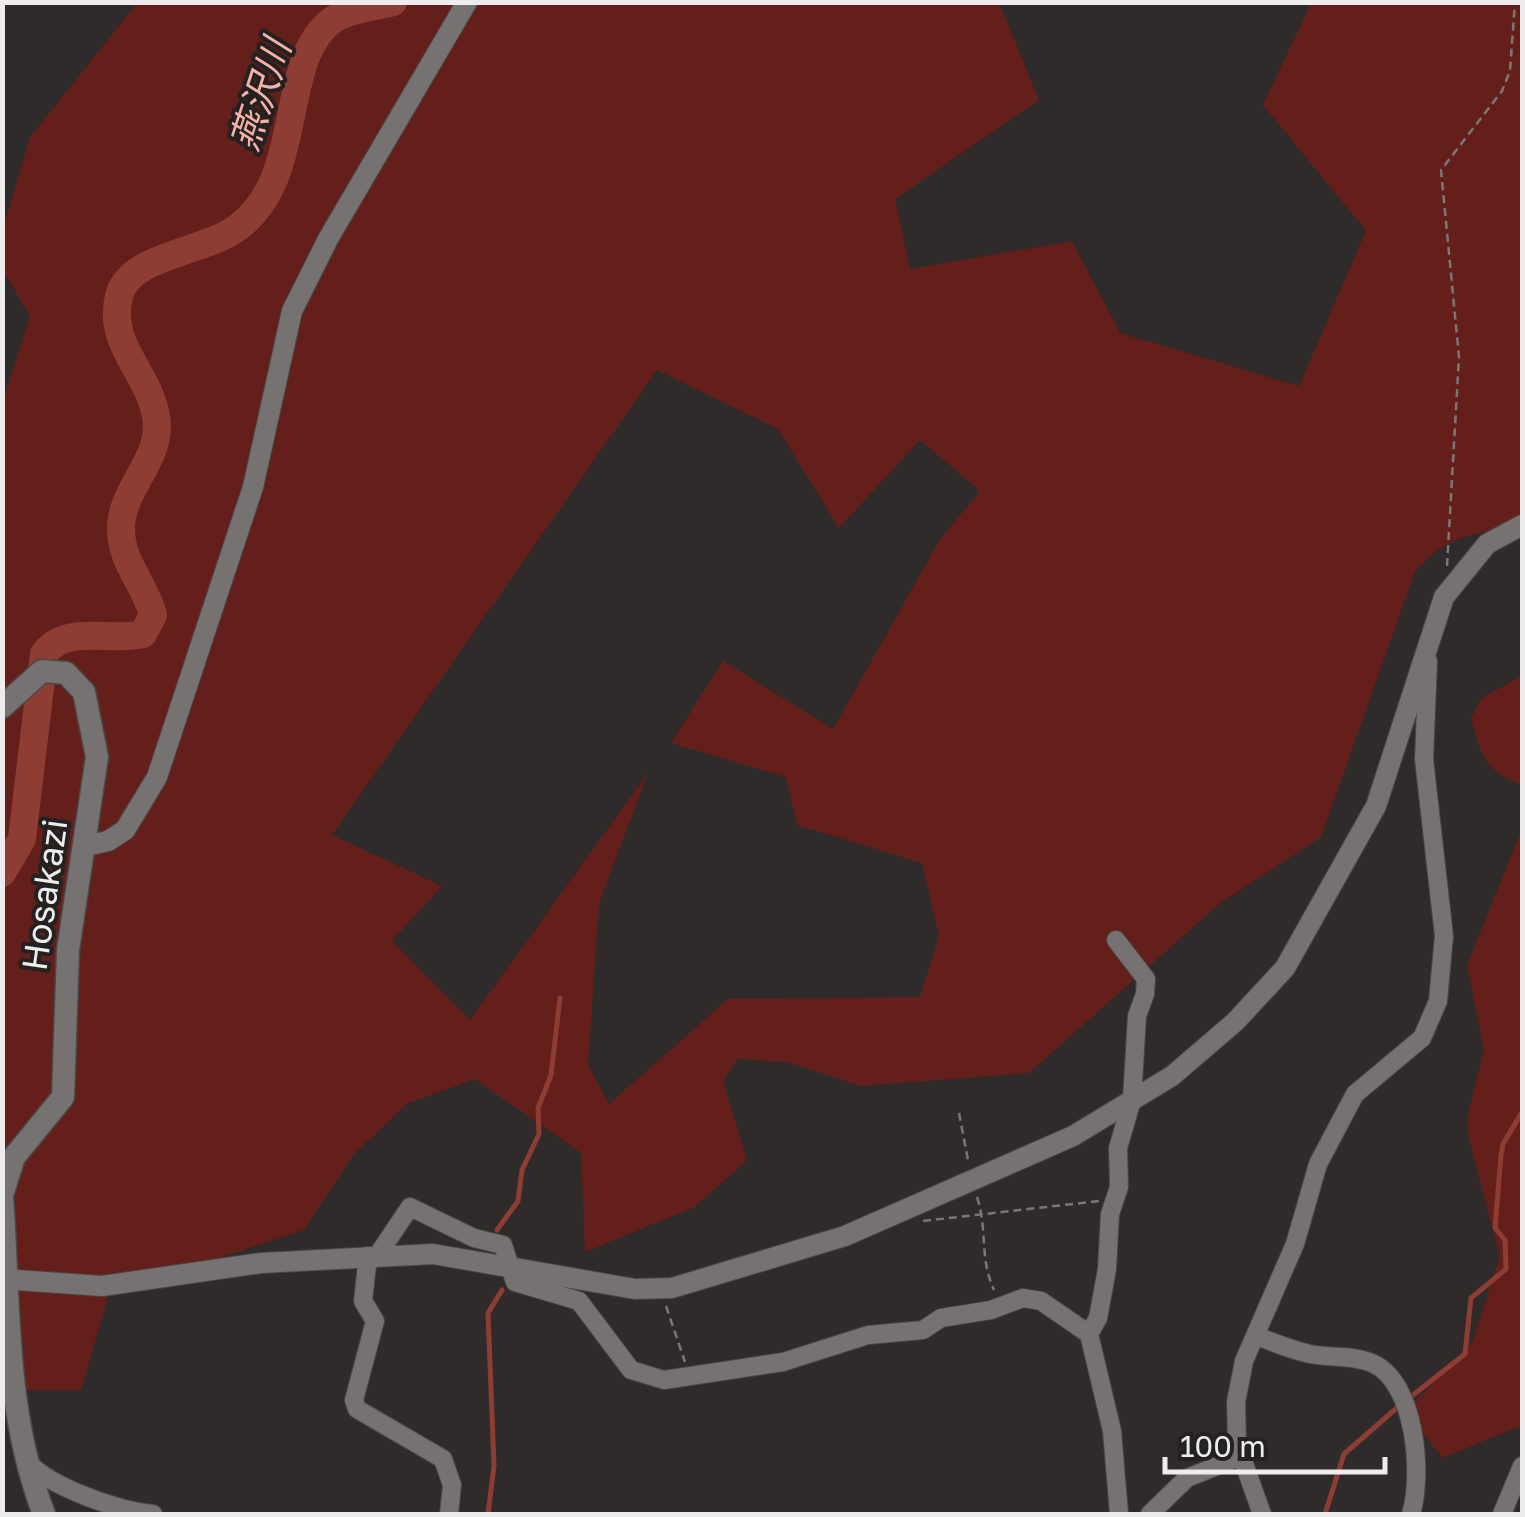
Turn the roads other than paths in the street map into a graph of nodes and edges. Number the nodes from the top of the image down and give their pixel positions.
1 (466, 2) edge
2 (1522, 525) edge
3 (1428, 648) junction
4 (2, 707) edge
5 (86, 846) junction
6 (1116, 940) dead end
7 (1132, 1100) junction
8 (2, 1196) edge
9 (372, 1256) junction
10 (510, 1267) junction
11 (6, 1280) edge
12 (1089, 1334) junction
13 (4, 1335) edge
14 (1258, 1336) junction
15 (1242, 1456) junction
16 (26, 1460) junction
17 (1522, 1466) edge
18 (44, 1514) edge
19 (153, 1514) edge
20 (449, 1514) edge
21 (1119, 1514) edge
22 (1150, 1514) edge
23 (1262, 1514) edge
24 (1411, 1514) edge
25 (1502, 1514) edge

1 - 5 street
2 - 3 street
3 - 7 street
3 - 14 street
4 - 5 main road, Hosakazi
5 - 8 main road, Hosakazi
6 - 7 street
7 - 10 street
7 - 12 street
8 - 11 main road, Hosakazi
9 - 10 street
9 - 10 street
9 - 11 street
9 - 20 street
10 - 12 street
11 - 13 main road, Hosakazi
12 - 21 street
13 - 16 main road, Hosakazi
14 - 15 street
14 - 24 street
15 - 22 street
15 - 23 street
16 - 18 main road, Hosakazi
16 - 19 street
17 - 25 street

